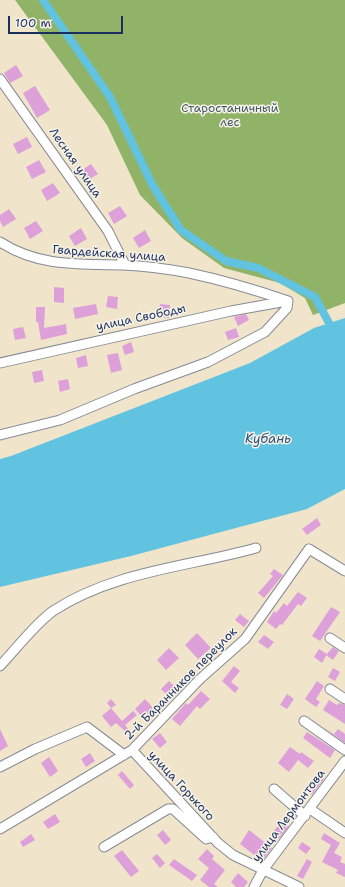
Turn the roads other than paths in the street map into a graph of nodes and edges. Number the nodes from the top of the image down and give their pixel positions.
1 (0, 78) edge
2 (0, 242) edge
3 (125, 265) junction
4 (288, 301) junction
5 (0, 363) edge
6 (0, 435) edge
7 (256, 548) dead end
8 (345, 571) edge
9 (330, 638) dead end
10 (345, 648) edge
11 (0, 666) edge
12 (330, 689) dead end
13 (345, 699) edge
14 (304, 721) dead end
15 (132, 750) junction
16 (345, 750) edge
17 (124, 755) junction
18 (345, 760) edge
19 (0, 766) edge
20 (274, 789) dead end
21 (308, 812) junction
22 (0, 829) edge
23 (345, 833) edge
24 (213, 837) junction
25 (104, 848) dead end
26 (263, 870) junction
27 (254, 887) edge
28 (299, 887) edge

1 - 3 street, Лесная улица
2 - 3 street, Гвардейская улица
3 - 4 street, Гвардейская улица
4 - 5 street, улица Свободы
4 - 6 street
7 - 11 street
8 - 15 street, 2-й Баранников переулок
9 - 10 street
12 - 13 street
14 - 16 street
15 - 17 street, 2-й Баранников переулок
15 - 24 street, улица Горького
17 - 19 street
17 - 22 street, 2-й Баранников переулок
18 - 21 street, улица Лермонтова
20 - 21 street
21 - 23 street
21 - 26 street, улица Лермонтова
24 - 25 street, улица Горького
24 - 26 street, улица Горького
26 - 27 street, улица Лермонтова
26 - 28 street, улица Горького

